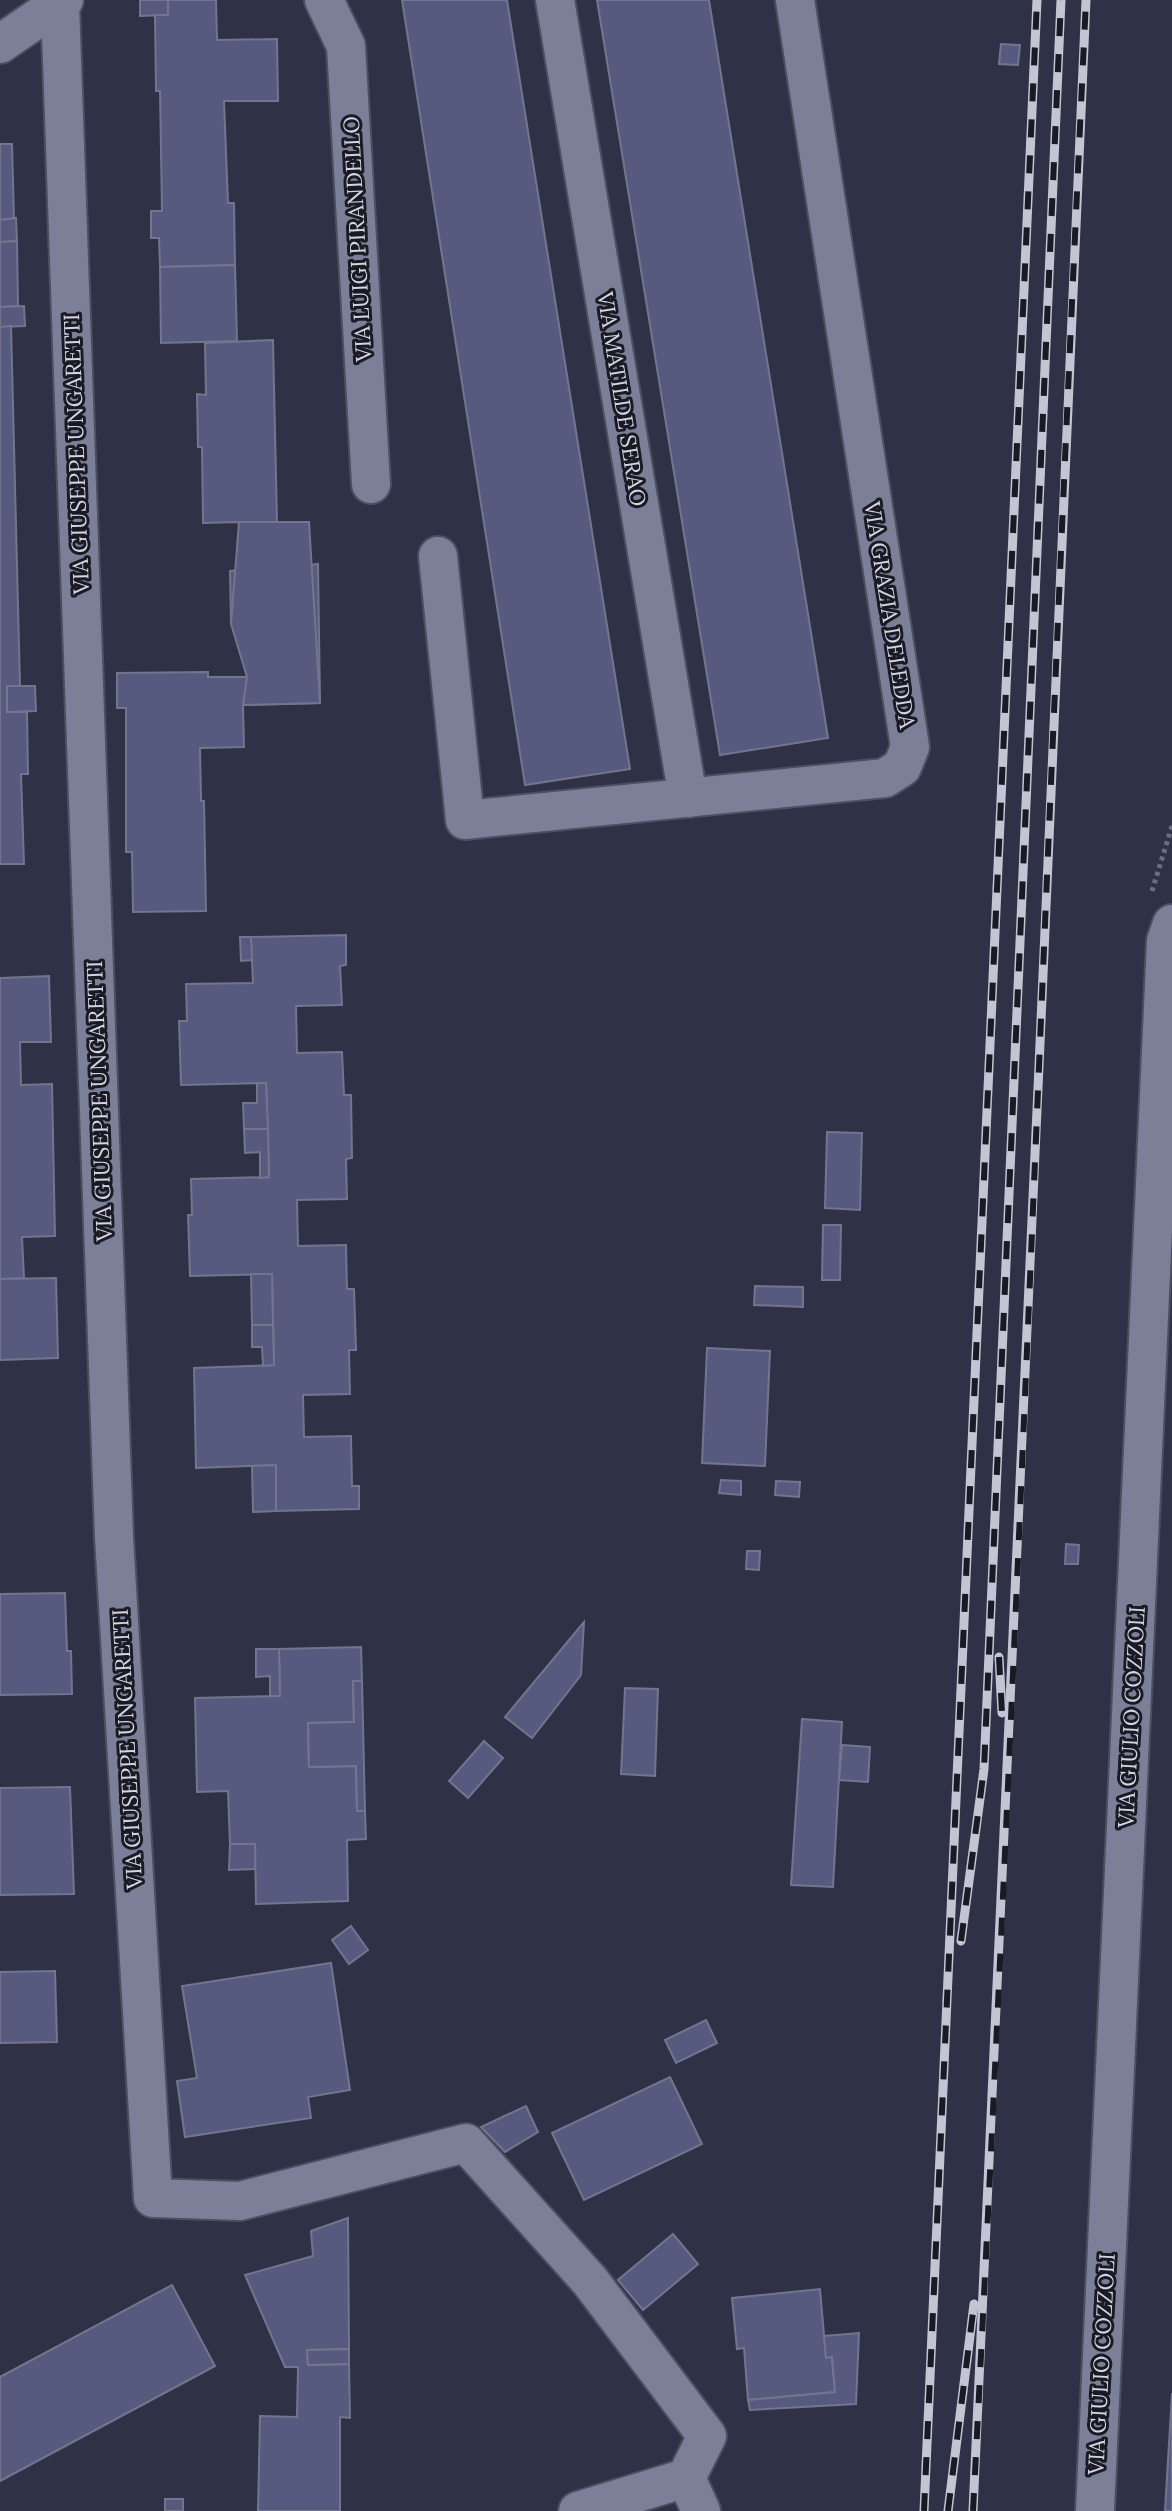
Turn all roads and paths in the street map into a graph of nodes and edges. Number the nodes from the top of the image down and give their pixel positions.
1 (324, 0) edge
2 (555, 0) edge
3 (795, 0) edge
4 (62, 2) edge
5 (0, 44) edge
6 (371, 484) dead end
7 (438, 556) dead end
8 (688, 798) junction
9 (1172, 924) edge
10 (693, 2494) edge
11 (578, 2511) edge
12 (1095, 2511) edge

1 - 6 street, VIA LUIGI PIRANDELLO
2 - 8 street, VIA MATILDE SERAO
3 - 8 street, VIA GRAZIA DELEDDA
4 - 5 street
4 - 10 street, VIA GIUSEPPE UNGARETTI
7 - 8 street, VIA GRAZIA DELEDDA
9 - 12 street, VIA GIULIO COZZOLI
10 - 11 street

